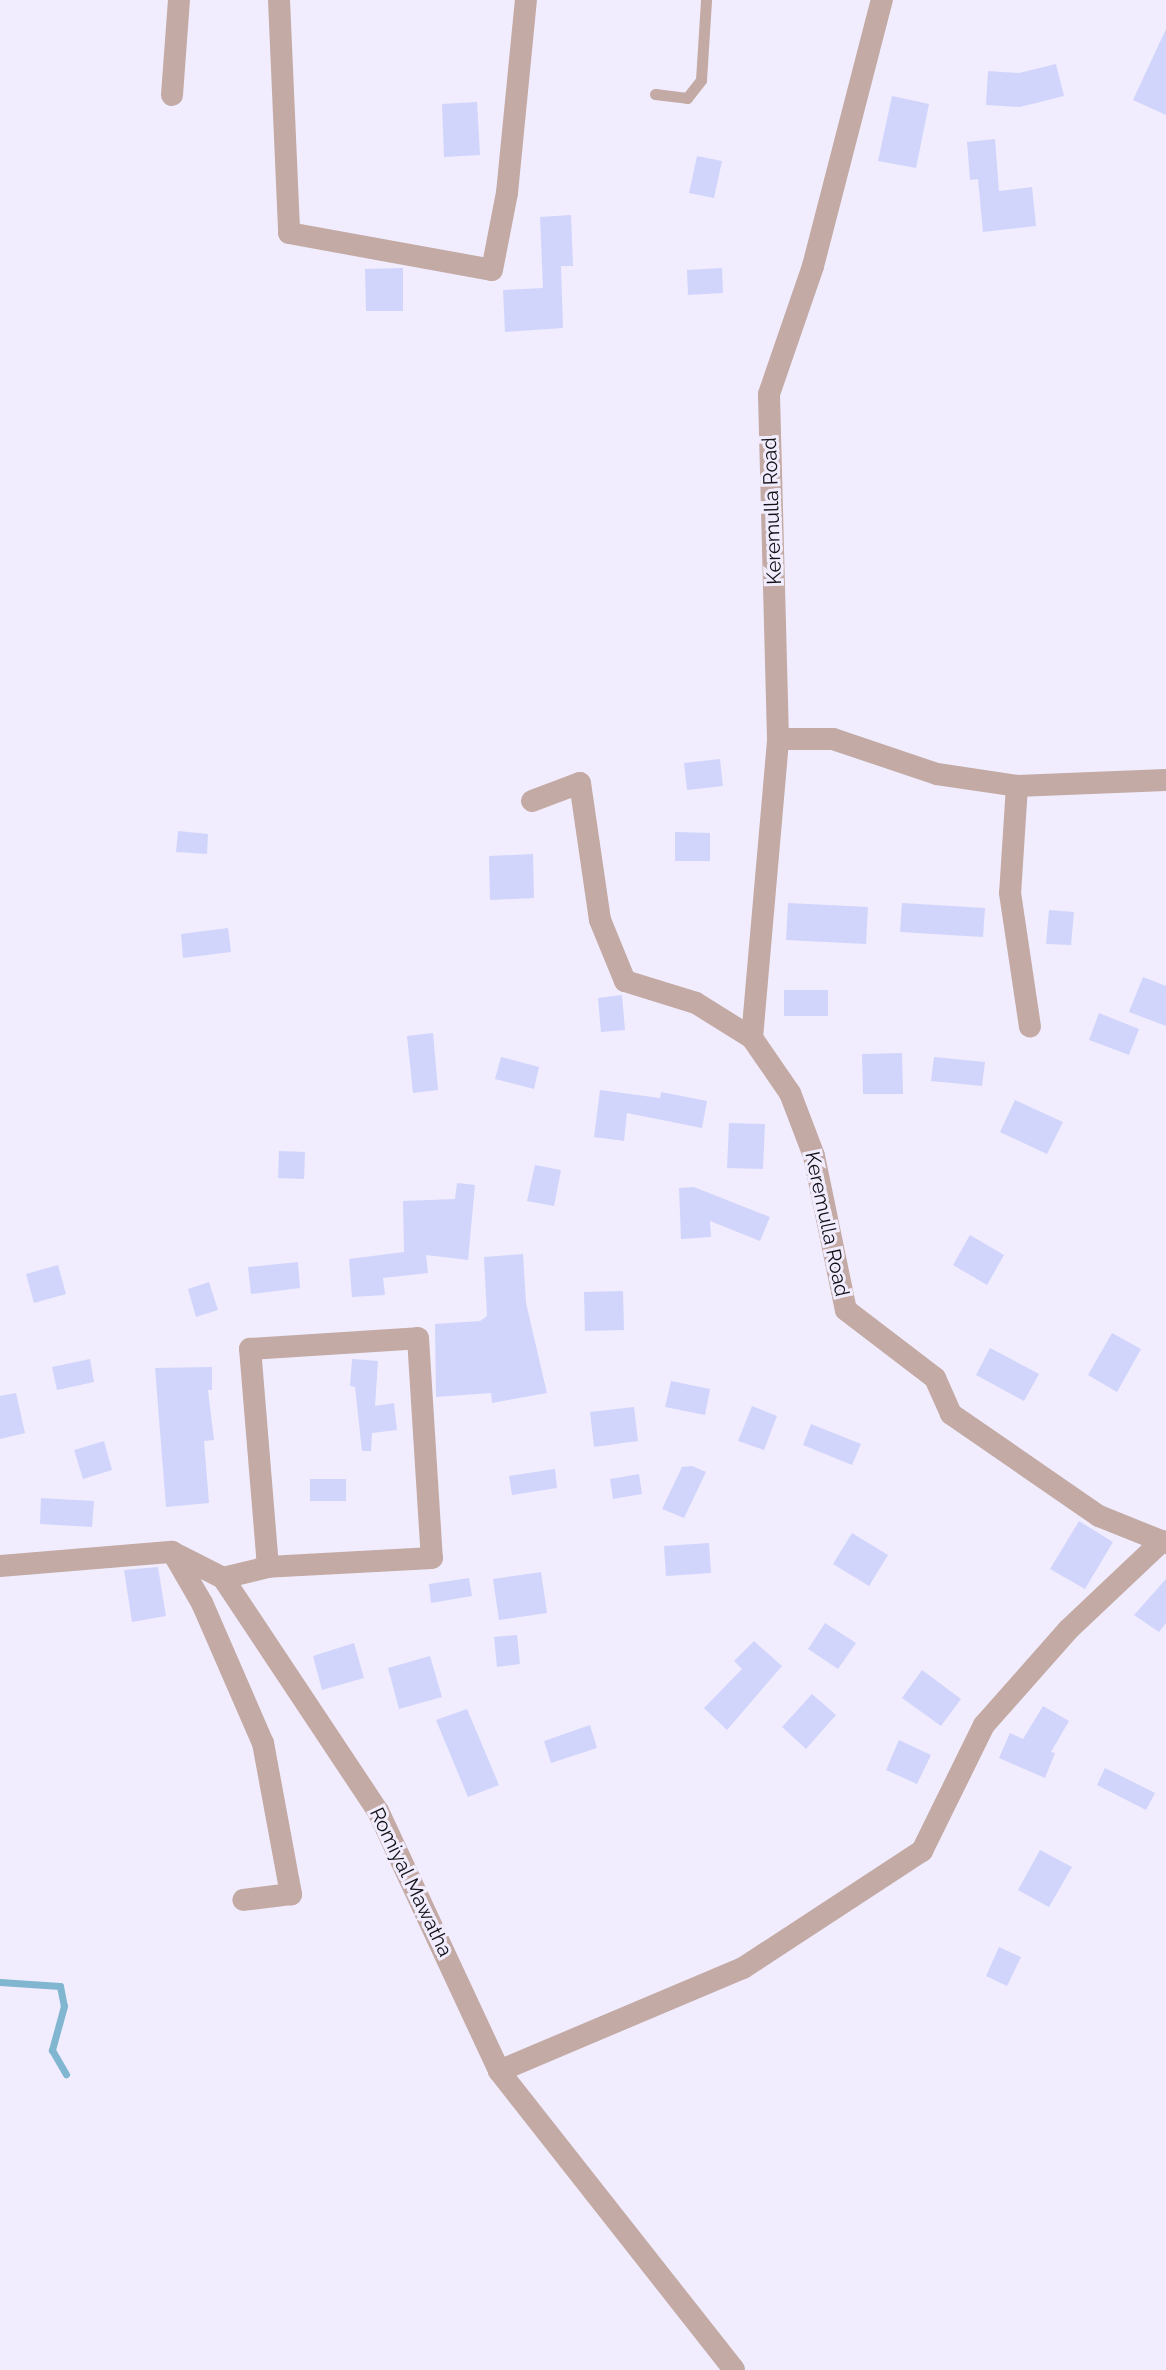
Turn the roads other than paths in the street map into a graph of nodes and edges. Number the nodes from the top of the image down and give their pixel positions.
1 (179, 0) edge
2 (279, 0) edge
3 (526, 0) edge
4 (706, 0) edge
5 (882, 0) edge
6 (655, 94) dead end
7 (172, 95) dead end
8 (778, 739) junction
9 (1166, 780) edge
10 (1017, 786) junction
11 (532, 801) dead end
12 (1030, 1027) dead end
13 (752, 1038) junction
14 (1164, 1542) edge
15 (172, 1552) junction
16 (0, 1566) edge
17 (268, 1567) junction
18 (223, 1578) junction
19 (243, 1900) dead end
20 (499, 2071) junction
21 (734, 2370) edge

1 - 7 street
2 - 3 street
4 - 6 lane
5 - 8 street, Keremulla Road
8 - 10 street
8 - 13 street, Keremulla Road
9 - 10 street
10 - 12 street
11 - 13 street, Keremulla Road
13 - 14 street, Keremulla Road
14 - 20 street
15 - 16 street
15 - 18 street, Romiyal Mawatha
15 - 19 street
17 - 17 street
17 - 18 street
18 - 20 street, Romiyal Mawatha
20 - 21 street, Romiyal Mawatha

